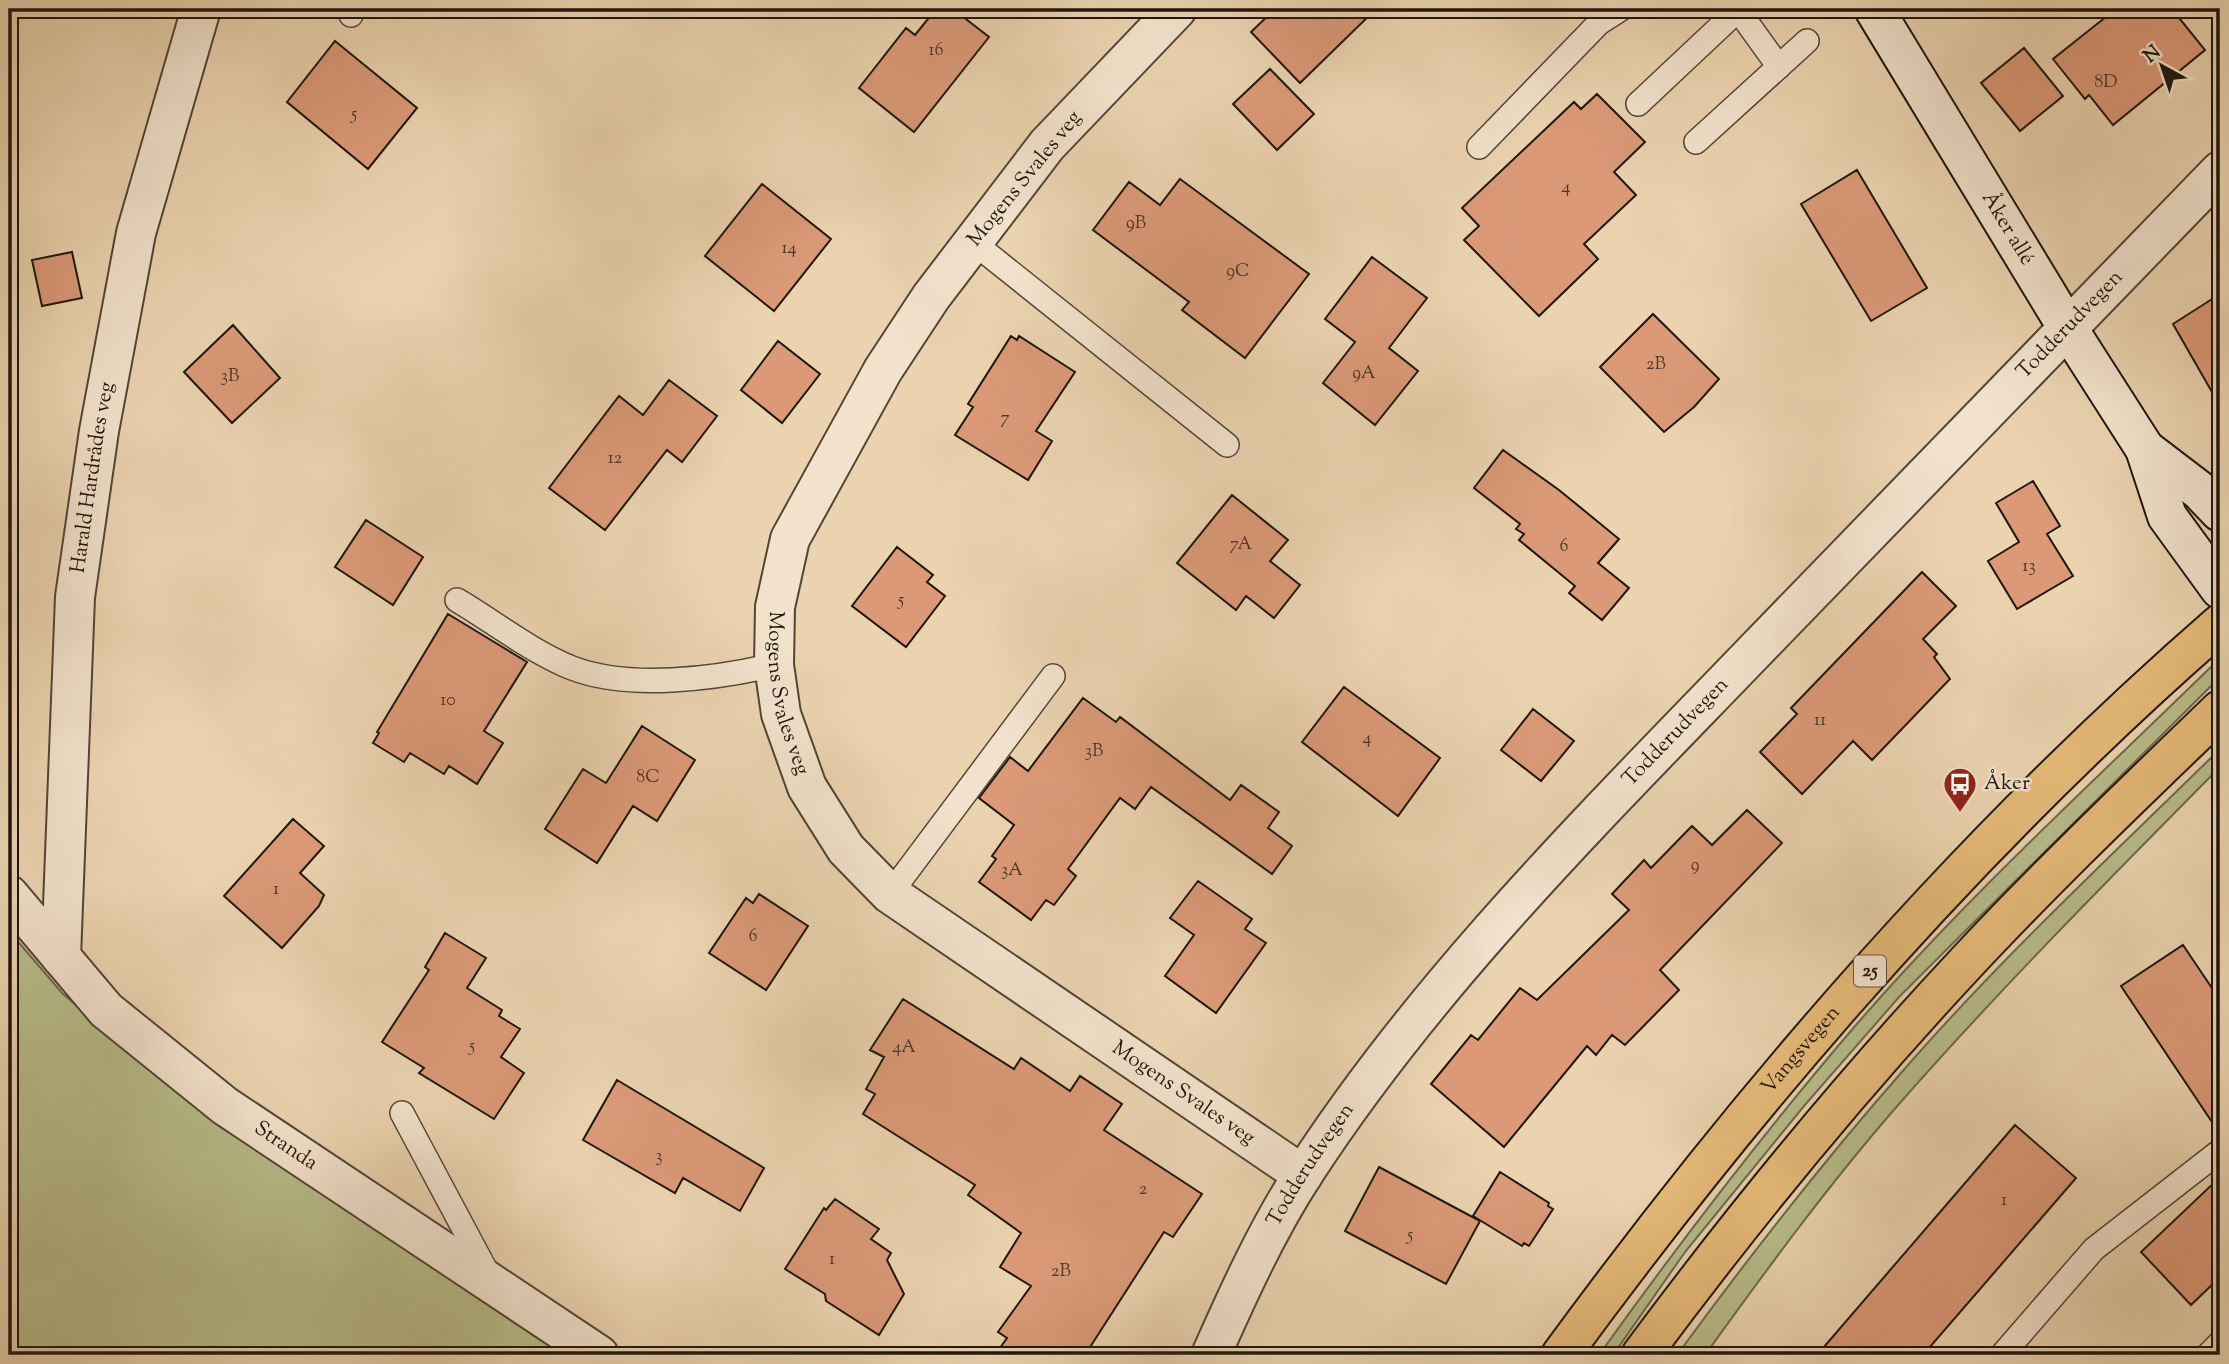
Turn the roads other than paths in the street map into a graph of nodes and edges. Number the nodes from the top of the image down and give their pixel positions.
1 (201, 9) edge
2 (1177, 9) edge
3 (1621, 9) edge
4 (1738, 9) edge
5 (1874, 9) edge
6 (1807, 41) dead end
7 (1779, 67) junction
8 (1638, 104) dead end
9 (1696, 142) dead end
10 (1479, 147) dead end
11 (2220, 171) edge
12 (974, 243) junction
13 (2067, 327) junction
14 (1227, 445) dead end
15 (2145, 449) junction
16 (2220, 512) edge
17 (2220, 589) edge
18 (457, 600) dead end
19 (2220, 624) edge
20 (774, 666) junction
21 (1053, 677) dead end
22 (2220, 710) edge
23 (890, 894) junction
24 (9, 895) edge
25 (61, 957) junction
26 (402, 1113) dead end
27 (2220, 1152) edge
28 (1303, 1175) junction
29 (492, 1282) junction
30 (2220, 1343) edge
31 (599, 1355) edge
32 (1211, 1355) edge
33 (1561, 1355) edge
34 (1641, 1355) edge
35 (2002, 1355) edge
36 (2208, 1355) edge

1 - 25 street, Harald Hardrådes veg
2 - 12 street, Mogens Svales veg
3 - 10 lane
4 - 7 lane
4 - 8 lane
5 - 13 street, Åker allé
6 - 7 lane
7 - 9 lane
11 - 13 street, Todderudvegen
12 - 14 lane
12 - 20 street, Mogens Svales veg
13 - 15 street, Åker allé
13 - 28 street, Todderudvegen
15 - 16 street, Åker allé
15 - 17 street, Åker allé
18 - 20 lane
19 - 33 highway, Vangsvegen / 25
20 - 23 street, Mogens Svales veg
21 - 23 lane
22 - 34 highway
23 - 28 street, Mogens Svales veg
24 - 25 street, Stranda
25 - 29 street, Stranda
26 - 29 lane
27 - 35 lane
28 - 32 street, Todderudvegen
29 - 31 street, Stranda
30 - 36 lane

